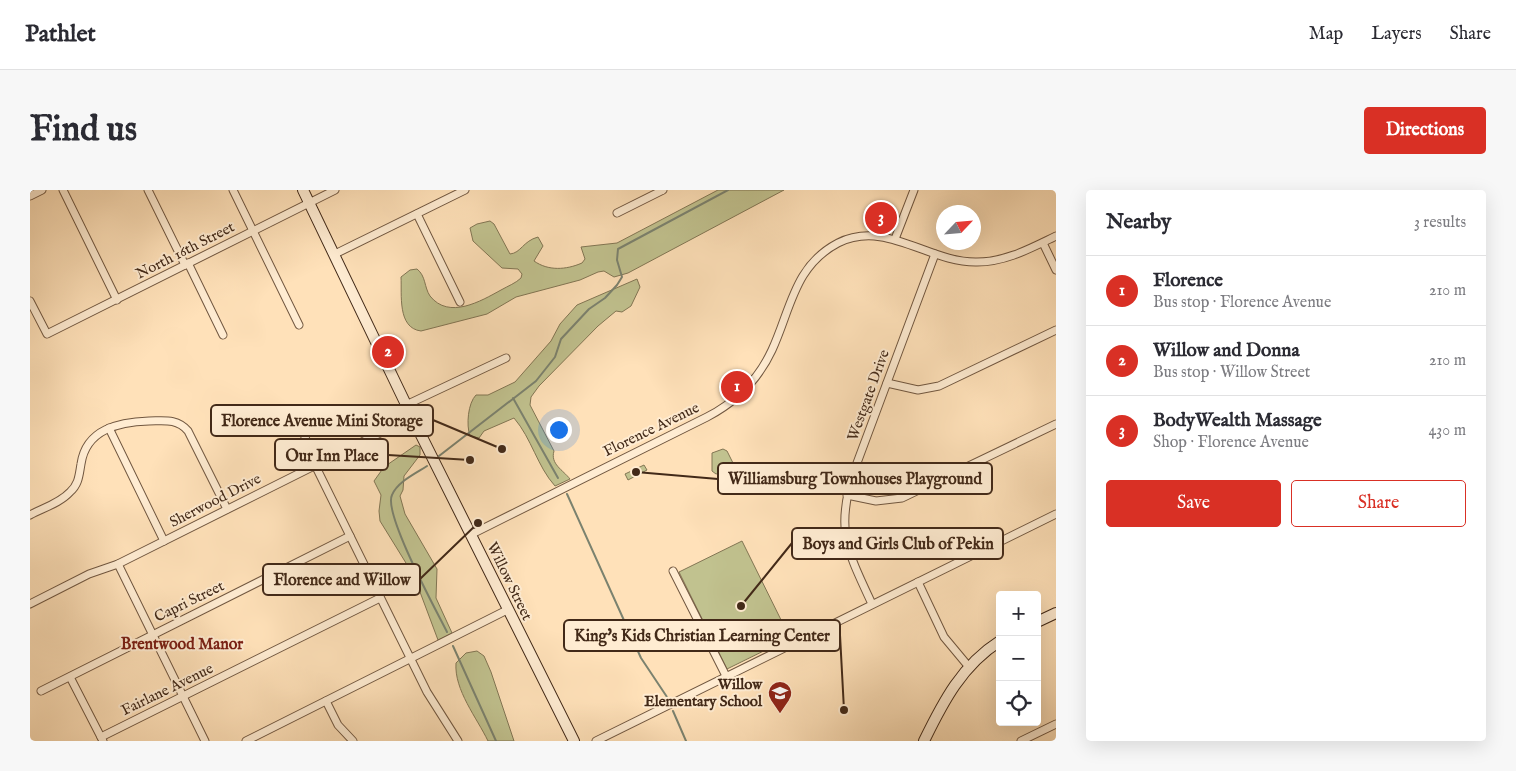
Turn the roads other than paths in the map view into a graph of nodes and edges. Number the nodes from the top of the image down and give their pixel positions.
1 (42, 190) edge
2 (63, 190) edge
3 (148, 190) edge
4 (233, 190) edge
5 (303, 190) edge
6 (335, 190) edge
7 (465, 190) edge
8 (663, 190) edge
9 (914, 190) edge
10 (30, 196) edge
11 (309, 203) junction
12 (617, 213) dead end
13 (417, 214) junction
14 (254, 231) junction
15 (1056, 236) edge
16 (894, 239) junction
17 (1042, 242) junction
18 (335, 254) junction
19 (935, 254) junction
20 (186, 264) junction
21 (1056, 270) edge
22 (117, 300) junction
23 (30, 301) edge
24 (460, 302) dead end
25 (299, 325) dead end
26 (1056, 330) edge
27 (223, 335) dead end
28 (506, 358) dead end
29 (887, 383) junction
30 (406, 405) junction
31 (272, 409) dead end
32 (412, 417) junction
33 (1056, 424) edge
34 (109, 428) junction
35 (315, 465) junction
36 (847, 495) junction
37 (227, 509) junction
38 (1056, 514) edge
39 (30, 515) edge
40 (470, 535) junction
41 (350, 536) junction
42 (164, 541) junction
43 (118, 564) junction
44 (673, 571) dead end
45 (918, 582) junction
46 (380, 598) junction
47 (30, 604) edge
48 (872, 604) junction
49 (507, 610) junction
50 (1056, 613) edge
51 (1041, 620) edge
52 (153, 634) junction
53 (996, 644) edge
54 (410, 658) junction
55 (969, 667) junction
56 (70, 676) junction
57 (726, 676) junction
58 (42, 690) dead end
59 (183, 696) junction
60 (326, 701) junction
61 (1056, 724) edge
62 (102, 739) edge
63 (205, 741) edge
64 (246, 741) edge
65 (353, 741) edge
66 (458, 741) edge
67 (574, 741) edge
68 (596, 741) edge
69 (924, 741) edge
70 (1021, 741) edge

1 - 10 street
2 - 22 street
3 - 20 street
4 - 14 street
5 - 11 street, Willow Street
6 - 11 street, North 16th Street
7 - 13 street
8 - 12 street
9 - 16 street
11 - 14 street, North 16th Street
11 - 18 street, Willow Street
13 - 18 street
13 - 24 street
14 - 20 street, North 16th Street
14 - 25 street
15 - 17 street, Florence Avenue
16 - 19 street, Florence Avenue
16 - 40 street, Florence Avenue
17 - 19 street, Florence Avenue
17 - 21 street
18 - 30 street, Willow Street
19 - 29 street, Westgate Drive
20 - 22 street, North 16th Street
20 - 27 street
22 - 23 street, North 16th Street
26 - 29 street
28 - 30 street
29 - 36 street, Westgate Drive
30 - 32 street, Willow Street
31 - 35 street
32 - 35 street, Sherwood Drive
32 - 40 street, Willow Street
33 - 36 street
34 - 37 street
34 - 39 street
34 - 42 street
35 - 37 street, Sherwood Drive
35 - 41 street
36 - 48 street, Westgate Drive
37 - 42 street, Sherwood Drive
38 - 45 street
40 - 49 street, Willow Street
41 - 46 street
41 - 52 street, Capri Street
42 - 43 street, Sherwood Drive
43 - 47 street, Sherwood Drive
43 - 52 street
44 - 57 street
45 - 48 street
45 - 55 street
46 - 54 street
46 - 59 street, Fairlane Avenue
48 - 57 street
49 - 54 street
49 - 67 street, Willow Street
50 - 51 street
52 - 56 street, Capri Street
52 - 59 street
53 - 55 street
54 - 60 street
54 - 66 street
55 - 69 street
56 - 58 street, Capri Street
56 - 62 street
57 - 68 street
59 - 62 street, Fairlane Avenue
59 - 63 street
60 - 64 street
60 - 65 street
61 - 70 street

